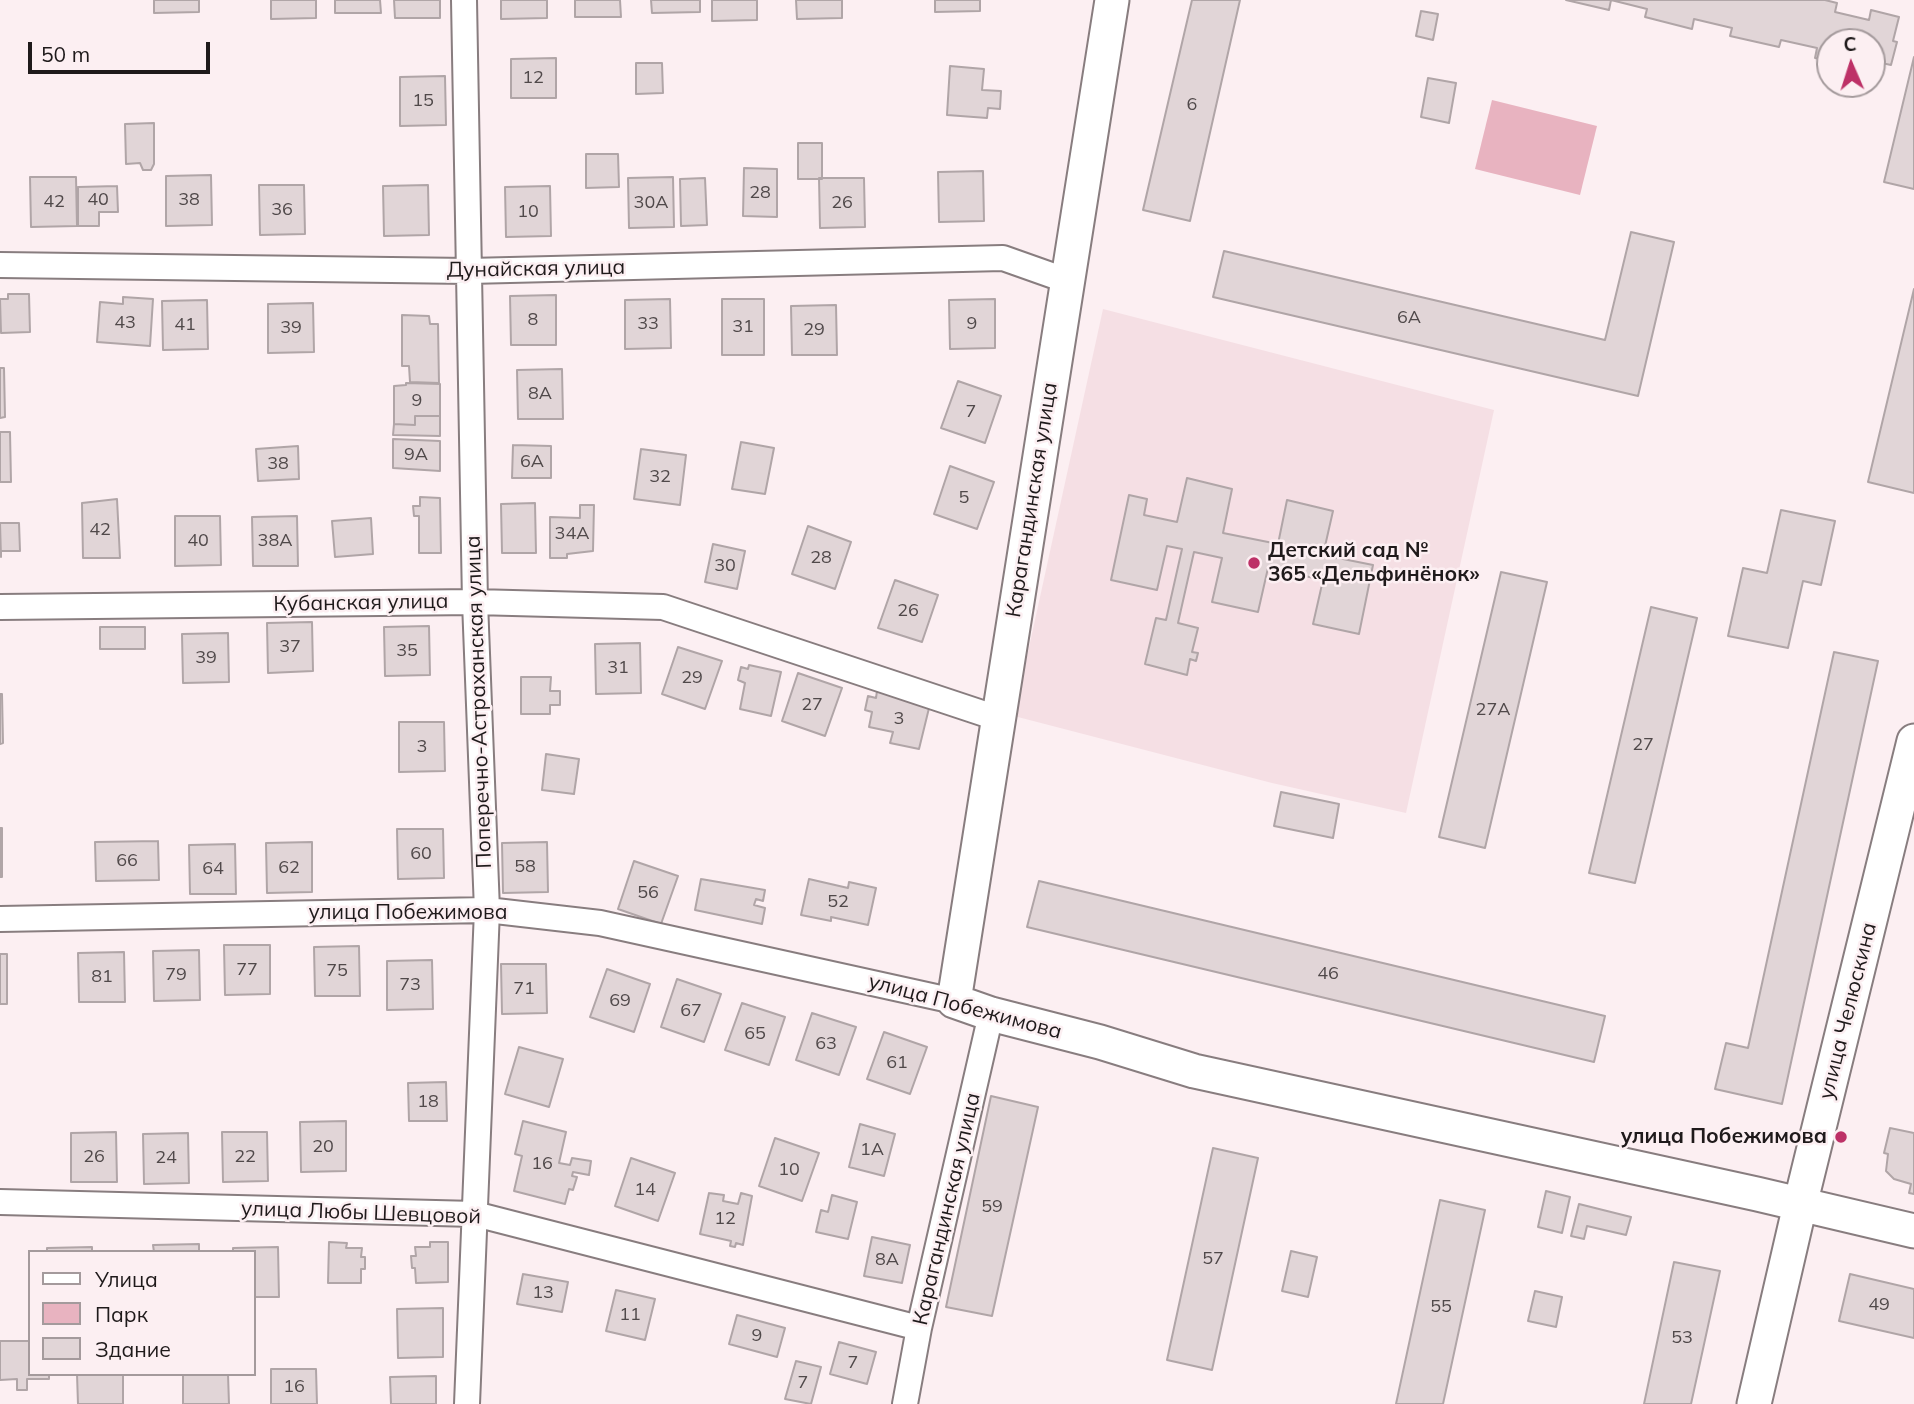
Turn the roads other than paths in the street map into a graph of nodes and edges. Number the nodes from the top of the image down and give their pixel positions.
1 (464, 0) edge
2 (1112, 0) edge
3 (0, 265) edge
4 (469, 271) junction
5 (1068, 281) junction
6 (475, 602) junction
7 (0, 607) edge
8 (997, 718) junction
9 (1914, 741) edge
10 (487, 910) junction
11 (0, 919) edge
12 (954, 1001) junction
13 (991, 1014) junction
14 (0, 1202) edge
15 (1800, 1205) junction
16 (475, 1214) junction
17 (1914, 1231) edge
18 (919, 1328) junction
19 (467, 1404) edge
20 (905, 1404) edge
21 (1754, 1404) edge

1 - 4 street, Поперечно-Астраханская улица
2 - 5 street, Карагандинская улица
3 - 4 street, Дунайская улица
4 - 5 street, Дунайская улица
4 - 6 street, Поперечно-Астраханская улица
5 - 8 street, Карагандинская улица
6 - 7 street, Кубанская улица
6 - 8 street, Кубанская улица
6 - 10 street, Поперечно-Астраханская улица
8 - 12 street, Карагандинская улица
9 - 15 street, улица Челюскина
10 - 11 street, улица Побежимова
10 - 12 street, улица Побежимова
10 - 16 street, Поперечно-Астраханская улица
12 - 13 street, улица Побежимова
13 - 15 street, улица Побежимова
13 - 18 street, Карагандинская улица
14 - 16 street, улица Любы Шевцовой
15 - 17 street, улица Побежимова
15 - 21 street, улица Челюскина
16 - 18 street, улица Любы Шевцовой
16 - 19 street, Поперечно-Астраханская улица
18 - 20 street, Карагандинская улица

